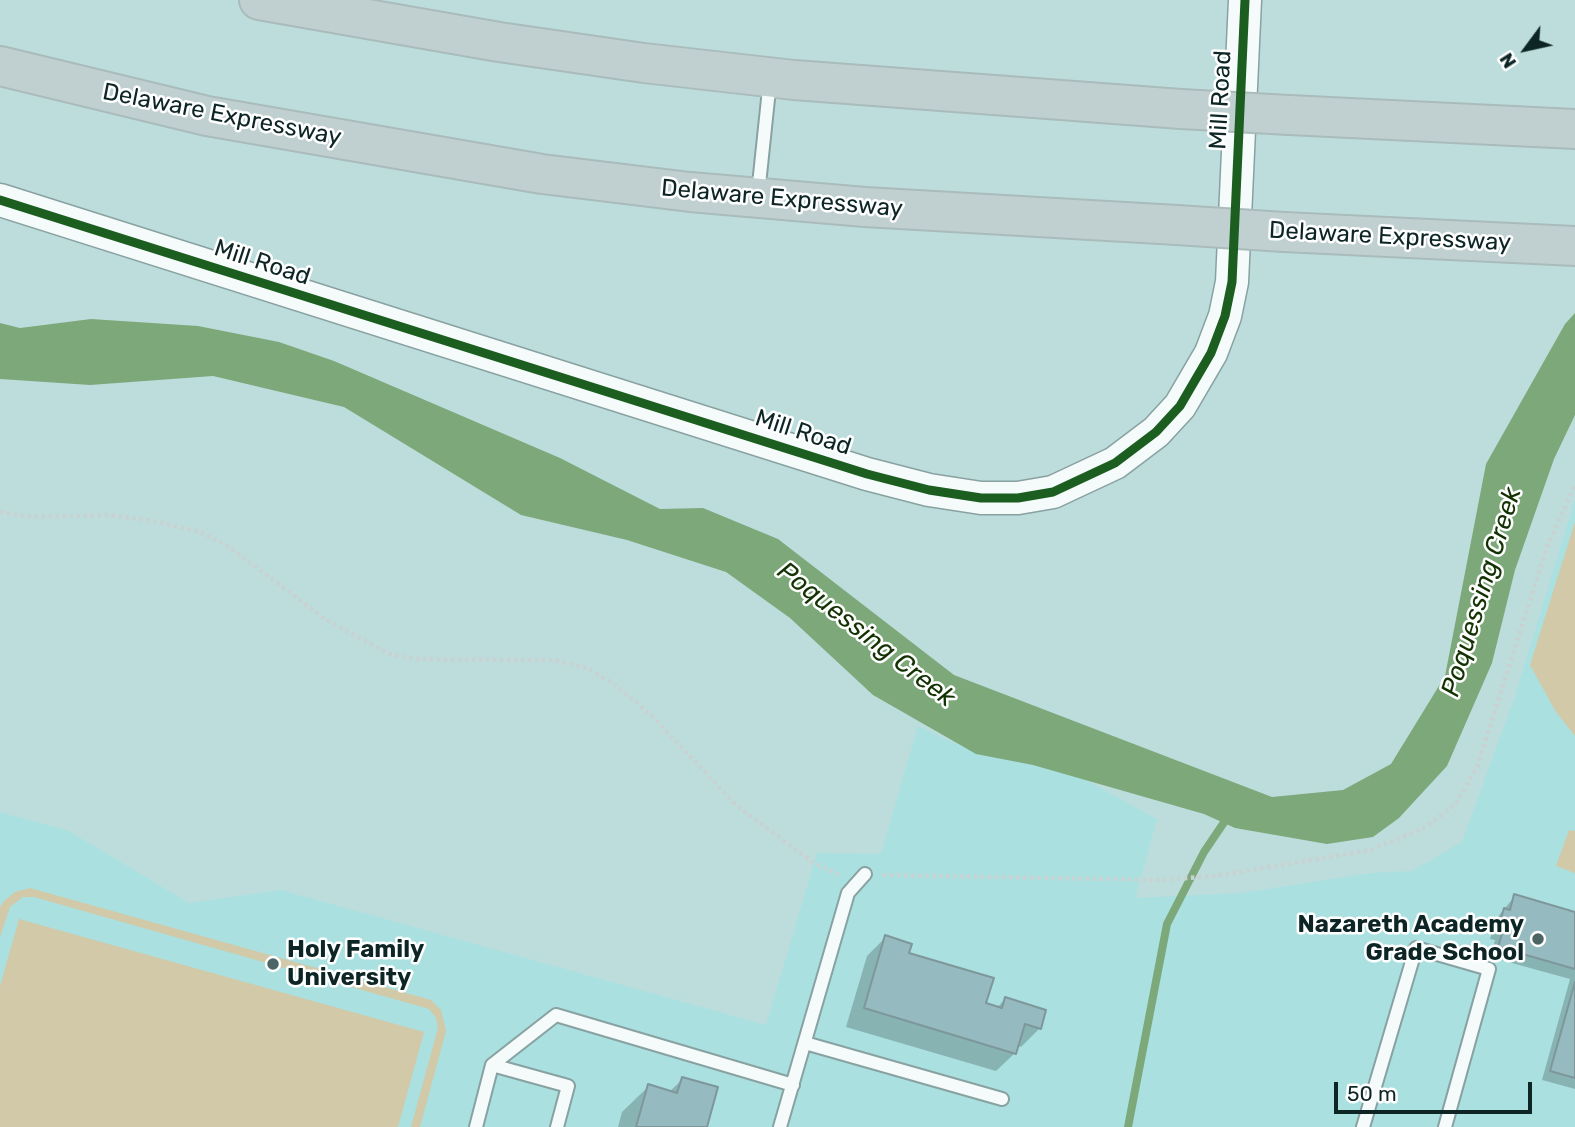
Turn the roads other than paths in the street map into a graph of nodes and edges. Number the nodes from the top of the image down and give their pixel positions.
1 (260, 0) edge
2 (1245, 0) edge
3 (0, 66) edge
4 (771, 77) junction
5 (1575, 129) edge
6 (758, 198) junction
7 (0, 200) edge
8 (1575, 246) edge
9 (865, 874) road end
10 (804, 1043) junction
11 (492, 1065) junction
12 (793, 1084) junction
13 (1002, 1099) dead end
14 (476, 1127) edge
15 (557, 1127) edge
16 (780, 1127) edge
17 (1363, 1127) edge
18 (1445, 1127) edge

1 - 4 highway
2 - 7 street, Mill Road
3 - 6 highway, Delaware Expressway
4 - 5 highway, bridge
4 - 6 lane
6 - 8 highway, Delaware Expressway, bridge
9 - 10 lane
10 - 12 lane
10 - 13 lane
11 - 12 lane
11 - 14 lane
11 - 15 lane
12 - 16 lane
17 - 18 lane

